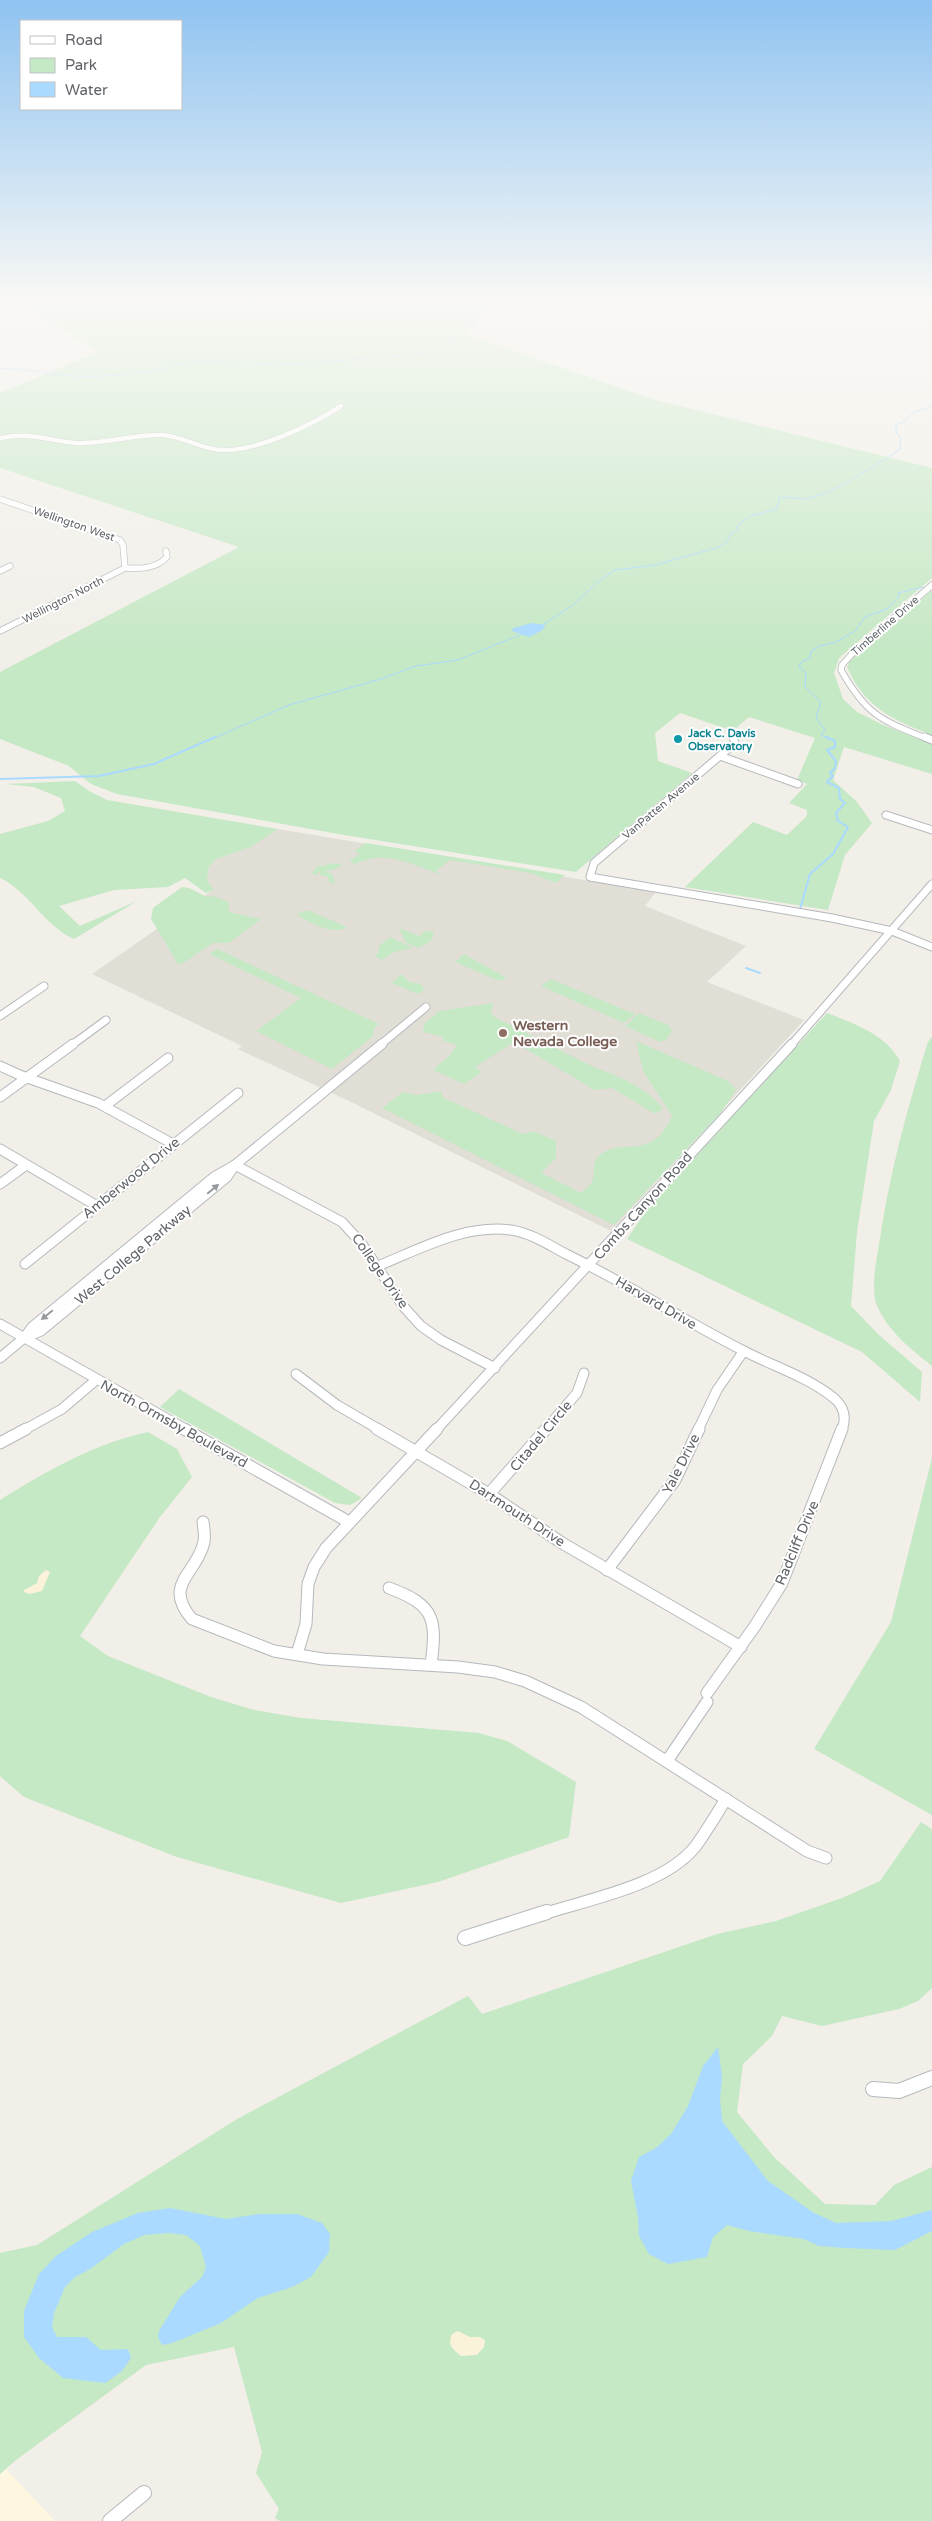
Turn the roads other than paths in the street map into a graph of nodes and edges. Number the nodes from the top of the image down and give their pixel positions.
1 (317, 418) edge
2 (0, 438) edge
3 (0, 499) edge
4 (166, 551) dead end
5 (10, 566) dead end
6 (125, 568) junction
7 (0, 571) edge
8 (932, 585) edge
9 (0, 631) edge
10 (734, 737) dead end
11 (932, 740) edge
12 (720, 756) junction
13 (798, 784) dead end
14 (886, 815) dead end
15 (932, 830) edge
16 (932, 884) edge
17 (892, 931) junction
18 (932, 947) edge
19 (44, 986) dead end
20 (426, 1008) dead end
21 (0, 1016) edge
22 (106, 1020) dead end
23 (168, 1058) dead end
24 (0, 1066) edge
25 (25, 1079) junction
26 (238, 1093) dead end
27 (0, 1096) edge
28 (105, 1106) junction
29 (173, 1144) junction
30 (0, 1149) edge
31 (26, 1165) junction
32 (235, 1165) junction
33 (0, 1184) edge
34 (97, 1206) junction
35 (26, 1264) dead end
36 (590, 1265) junction
37 (378, 1266) junction
38 (0, 1324) edge
39 (24, 1338) junction
40 (743, 1352) junction
41 (0, 1358) edge
42 (495, 1368) junction
43 (584, 1373) dead end
44 (296, 1374) dead end
45 (96, 1380) junction
46 (818, 1388) joint
47 (0, 1443) edge
48 (418, 1451) junction
49 (489, 1494) junction
50 (204, 1522) dead end
51 (349, 1522) junction
52 (607, 1570) junction
53 (389, 1588) dead end
54 (741, 1647) junction
55 (297, 1654) junction
56 (431, 1665) junction
57 (707, 1698) joint
58 (666, 1761) junction
59 (726, 1799) junction
60 (826, 1858) dead end
61 (465, 1938) dead end
62 (932, 2078) edge
63 (873, 2089) dead end
64 (144, 2493) dead end
65 (110, 2521) edge

1 - 2 street
3 - 6 street, Wellington West
4 - 6 street
5 - 7 street
6 - 9 street, Wellington North
8 - 11 street, Timberline Drive
10 - 12 street, VanPatten Avenue
12 - 13 street
12 - 17 street, VanPatten Avenue
14 - 15 street
16 - 17 street, Combs Canyon Road
17 - 18 street
17 - 36 street, Combs Canyon Road
19 - 21 street
20 - 32 street, West College Parkway
22 - 25 street
23 - 28 street
24 - 25 street
25 - 27 street
25 - 28 street
26 - 29 street, Amberwood Drive
28 - 29 street
29 - 34 street, Amberwood Drive
30 - 31 street
31 - 33 street
31 - 34 street
32 - 37 street, College Drive
32 - 39 street, West College Parkway
34 - 35 street, Amberwood Drive
36 - 37 street, Harvard Drive
36 - 40 street, Harvard Drive
36 - 42 street, Combs Canyon Road
37 - 42 street, College Drive
38 - 39 street, North Ormsby Boulevard
39 - 41 street, West College Parkway
39 - 45 street, North Ormsby Boulevard
40 - 46 street, Harvard Drive
40 - 52 street, Yale Drive
42 - 48 street, Combs Canyon Road
43 - 49 street, Citadel Circle
44 - 48 street, Dartmouth Drive
45 - 47 street
45 - 51 street, North Ormsby Boulevard
46 - 54 street, Radcliff Drive
48 - 49 street, Dartmouth Drive
48 - 51 street, Combs Canyon Road
49 - 52 street, Dartmouth Drive
50 - 55 street
51 - 55 street, Combs Canyon Road
52 - 54 street, Dartmouth Drive
53 - 56 street
54 - 57 street, Radcliff Drive
55 - 56 street
56 - 58 street
57 - 58 street
58 - 59 street
59 - 60 street
59 - 61 street
62 - 63 street
64 - 65 street

